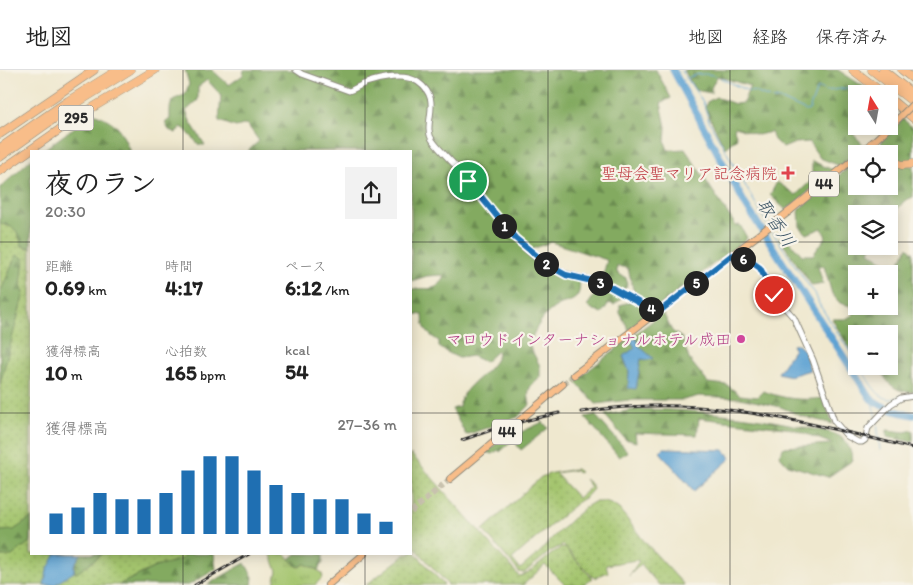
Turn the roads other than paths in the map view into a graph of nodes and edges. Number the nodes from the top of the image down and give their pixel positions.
1 (94, 70) edge
2 (118, 70) edge
3 (130, 70) edge
4 (155, 70) edge
5 (296, 70) edge
6 (853, 70) edge
7 (872, 70) edge
8 (884, 70) edge
9 (903, 70) edge
10 (913, 79) edge
11 (872, 85) edge
12 (913, 94) edge
13 (913, 103) edge
14 (898, 106) edge
15 (913, 118) edge
16 (0, 134) edge
17 (871, 144) edge
18 (2, 147) edge
19 (30, 150) edge
20 (30, 150) edge
21 (0, 157) edge
22 (848, 164) edge
23 (898, 164) edge
24 (913, 164) edge
25 (0, 171) edge
26 (732, 255) junction
27 (656, 314) junction
28 (574, 375) tunnel mouth
29 (563, 384) tunnel mouth
30 (913, 396) edge
31 (450, 478) tunnel mouth
32 (363, 555) edge
33 (328, 585) edge

1 - 16 highway, 295
2 - 18 highway
3 - 21 highway
4 - 19 highway, 295
5 - 27 street
6 - 11 highway
7 - 13 highway
8 - 12 highway
9 - 10 highway
13 - 17 main road, bridge
14 - 15 highway
20 - 25 highway, 295
22 - 26 main road, 44
23 - 24 highway
26 - 27 main road, 44
26 - 30 street
27 - 28 main road, 44
29 - 31 main road, 44
32 - 33 main road

